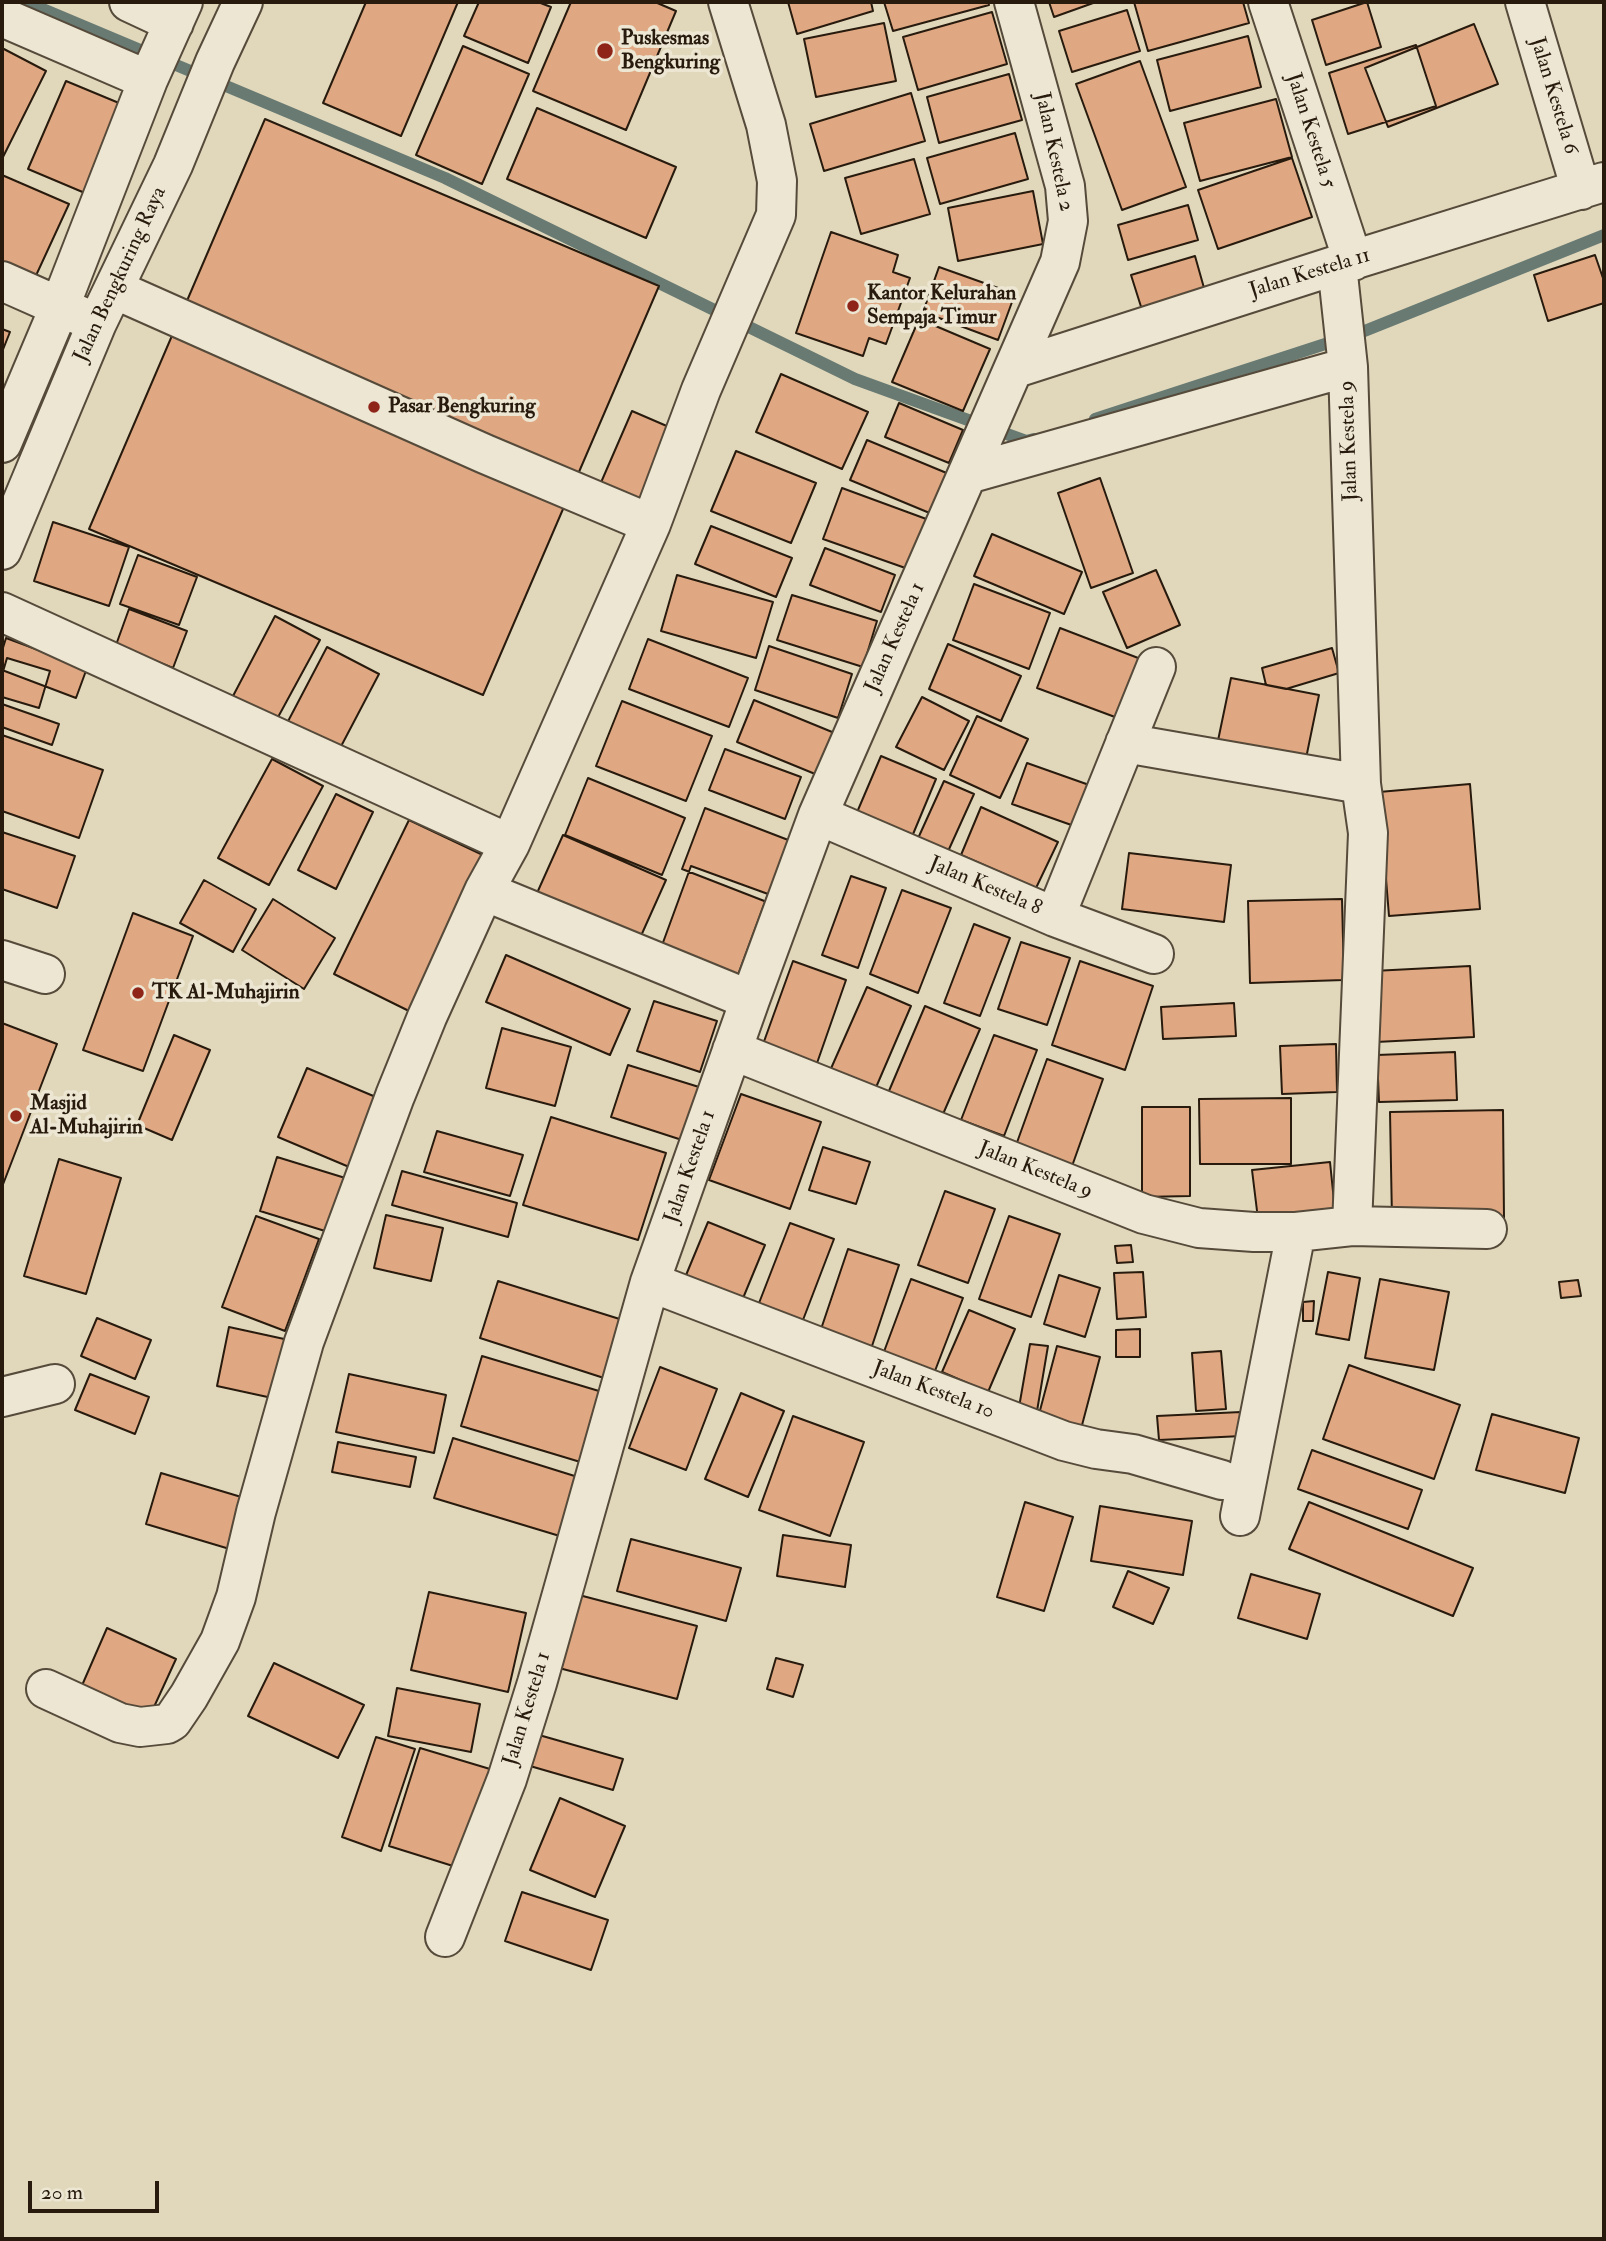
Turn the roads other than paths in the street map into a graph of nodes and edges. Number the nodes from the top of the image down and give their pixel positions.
1 (129, 2) edge
2 (243, 2) edge
3 (728, 2) edge
4 (1014, 2) edge
5 (1268, 2) edge
6 (1525, 2) edge
7 (2, 17) edge
8 (165, 41) edge
9 (1593, 186) edge
10 (1343, 269) junction
11 (2, 281) edge
12 (114, 289) junction
13 (60, 306) junction
14 (97, 323) junction
15 (1346, 357) junction
16 (1016, 368) junction
17 (988, 425) joint
18 (2, 443) edge
19 (968, 474) junction
20 (651, 524) junction
21 (2, 550) edge
22 (2, 612) edge
23 (1156, 667) dead end
24 (1125, 743) junction
25 (1361, 783) junction
26 (818, 815) junction
27 (509, 844) junction
28 (484, 891) junction
29 (1055, 917) junction
30 (1154, 954) dead end
31 (2, 960) edge
32 (45, 974) dead end
33 (750, 1000) junction
34 (732, 1051) junction
35 (1352, 1226) junction
36 (1487, 1229) dead end
37 (1296, 1232) junction
38 (650, 1282) junction
39 (55, 1384) dead end
40 (2, 1397) edge
41 (1222, 1480) dead end
42 (1240, 1516) dead end
43 (46, 1689) dead end
44 (445, 1937) dead end

1 - 8 street
2 - 12 street, Jalan Bengkuring Raya
3 - 20 street
4 - 16 street, Jalan Kestela 2
5 - 10 street, Jalan Kestela 5
6 - 9 street, Jalan Kestela 6
7 - 8 street
8 - 13 street, Jalan Bengkuring Raya
9 - 10 street, Jalan Kestela 11
10 - 15 street, Jalan Kestela 5
10 - 16 street, Jalan Kestela 11
11 - 13 street
12 - 14 street, Jalan Bengkuring Raya
12 - 20 street
13 - 14 street
13 - 18 street, Jalan Bengkuring Raya
14 - 21 street, Jalan Bengkuring Raya
15 - 19 street, Jalan Kestela 9
15 - 25 street, Jalan Kestela 9
16 - 17 street, Jalan Kestela 2
17 - 19 street, Jalan Kestela 1
19 - 26 street, Jalan Kestela 1
20 - 27 street
22 - 27 street
23 - 24 street
24 - 25 street
24 - 29 street
25 - 35 street, Jalan Kestela 9
26 - 29 street, Jalan Kestela 8
26 - 33 street, Jalan Kestela 1
27 - 28 street
28 - 33 street
28 - 43 street
29 - 30 street, Jalan Kestela 8
31 - 32 street
33 - 34 street, Jalan Kestela 1
34 - 37 street, Jalan Kestela 9
34 - 38 street, Jalan Kestela 1
35 - 36 street, Jalan Kestela 9
35 - 37 street, Jalan Kestela 9
37 - 42 street
38 - 41 street, Jalan Kestela 10
38 - 44 street, Jalan Kestela 1
39 - 40 street

